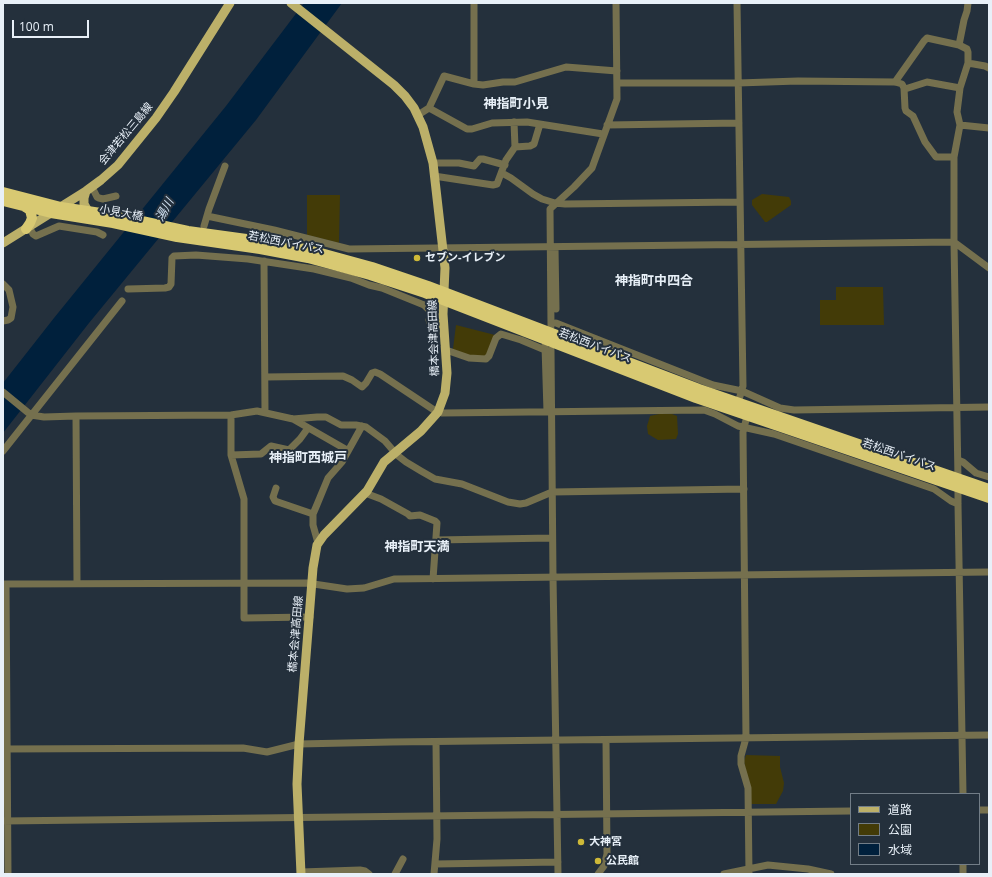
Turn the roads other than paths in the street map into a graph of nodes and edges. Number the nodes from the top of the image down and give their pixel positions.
1 (230, 3) edge
2 (291, 3) edge
3 (474, 3) edge
4 (616, 3) edge
5 (737, 3) edge
6 (968, 3) edge
7 (959, 45) junction
8 (968, 64) junction
9 (989, 68) edge
10 (618, 71) junction
11 (895, 82) junction
12 (618, 83) junction
13 (738, 83) junction
14 (474, 84) junction
15 (905, 88) junction
16 (960, 88) junction
17 (429, 108) junction
18 (418, 115) junction
19 (514, 122) junction
20 (540, 124) junction
21 (739, 124) junction
22 (607, 125) junction
23 (960, 125) junction
24 (989, 128) edge
25 (603, 134) junction
26 (515, 147) junction
27 (954, 157) junction
28 (433, 163) junction
29 (505, 165) junction
30 (225, 166) dead end
31 (502, 173) junction
32 (434, 176) junction
33 (89, 189) junction
34 (3, 192) edge
35 (116, 196) dead end
36 (3, 201) edge
37 (740, 202) junction
38 (555, 203) junction
39 (25, 207) junction
40 (61, 207) junction
41 (88, 211) junction
42 (51, 213) junction
43 (207, 216) junction
44 (113, 219) junction
45 (204, 226) dead end
46 (27, 228) junction
47 (102, 235) dead end
48 (187, 235) joint
49 (954, 242) junction
50 (3, 243) edge
51 (740, 244) junction
52 (201, 246) dead end
53 (552, 247) junction
54 (443, 249) junction
55 (200, 255) junction
56 (264, 261) junction
57 (989, 268) edge
58 (3, 284) edge
59 (128, 289) dead end
60 (444, 296) junction
61 (122, 301) dead end
62 (3, 321) edge
63 (444, 325) junction
64 (552, 331) junction
65 (446, 350) junction
66 (548, 350) junction
67 (265, 378) junction
68 (742, 391) junction
69 (3, 392) edge
70 (738, 403) junction
71 (957, 407) junction
72 (989, 407) edge
73 (265, 412) junction
74 (438, 412) junction
75 (549, 412) junction
76 (31, 415) junction
77 (231, 415) junction
78 (76, 416) junction
79 (747, 416) junction
80 (293, 419) junction
81 (362, 426) junction
82 (308, 428) junction
83 (743, 428) junction
84 (347, 450) junction
85 (3, 451) edge
86 (395, 452) junction
87 (231, 455) junction
88 (958, 460) junction
89 (989, 477) edge
90 (958, 483) junction
91 (276, 488) dead end
92 (744, 489) junction
93 (989, 489) edge
94 (552, 492) junction
95 (364, 493) junction
96 (989, 498) edge
97 (958, 504) junction
98 (313, 514) junction
99 (552, 538) junction
100 (436, 540) junction
101 (318, 543) junction
102 (959, 572) junction
103 (989, 572) edge
104 (744, 575) junction
105 (553, 577) junction
106 (433, 579) junction
107 (77, 583) junction
108 (244, 583) junction
109 (5, 584) edge
110 (312, 584) junction
111 (310, 617) junction
112 (961, 735) junction
113 (989, 735) edge
114 (746, 738) junction
115 (606, 740) junction
116 (555, 741) junction
117 (436, 742) junction
118 (299, 744) junction
119 (5, 749) edge
120 (963, 793) edge
121 (850, 811) edge
122 (748, 812) junction
123 (556, 814) junction
124 (607, 814) junction
125 (436, 816) junction
126 (298, 817) junction
127 (5, 821) edge
128 (403, 859) dead end
129 (558, 862) junction
130 (435, 864) junction
131 (749, 871) edge
132 (301, 873) edge
133 (8, 874) edge
134 (369, 874) edge
135 (395, 874) edge
136 (434, 874) edge
137 (558, 874) edge
138 (598, 874) edge
139 (724, 874) edge
140 (831, 874) edge

1 - 33 main road, 会津若松三島線
2 - 18 main road, 橋本会津高田線
3 - 14 street
4 - 10 street
5 - 13 street
6 - 7 street
7 - 8 street
7 - 11 street
8 - 9 street
8 - 16 street
10 - 12 street
10 - 14 street
11 - 13 street
11 - 15 street
12 - 13 street
12 - 22 street
13 - 21 street
14 - 17 street
15 - 16 street
15 - 27 street
16 - 23 street
17 - 18 street
17 - 19 street
18 - 28 main road, 橋本会津高田線
19 - 20 street
19 - 26 street
20 - 25 street
20 - 26 street
21 - 22 street
21 - 37 street
22 - 25 street
23 - 24 street
23 - 27 street
25 - 38 street
26 - 29 street
27 - 49 street
28 - 29 street
28 - 32 main road, 橋本会津高田線
29 - 31 street
30 - 43 street
31 - 32 street
31 - 38 street
32 - 54 main road, 橋本会津高田線
33 - 35 street
33 - 40 main road, 会津若松三島線
33 - 41 main road
34 - 40 highway
36 - 39 highway
37 - 38 street
37 - 51 street
38 - 53 street
39 - 42 highway
39 - 46 highway
40 - 41 highway, 小見大橋
40 - 42 main road, 会津若松三島線
41 - 44 highway, 小見大橋
42 - 44 highway, 小見大橋
42 - 46 main road, 会津若松三島線
43 - 45 street
43 - 54 street
44 - 48 highway, 小見大橋
46 - 47 street
46 - 50 main road, 会津若松三島線
48 - 60 highway, 若松西バイパス
49 - 51 street
49 - 57 street
49 - 71 street
51 - 53 street
51 - 68 street
52 - 55 street
53 - 54 street
53 - 64 street
54 - 60 main road, 橋本会津高田線
55 - 56 street
55 - 59 street
56 - 63 street
56 - 67 street
58 - 62 street
60 - 63 main road, 橋本会津高田線
60 - 64 highway, 若松西バイパス
61 - 76 street
63 - 65 main road, 橋本会津高田線
64 - 66 street
64 - 68 street
64 - 70 highway, 若松西バイパス
64 - 79 highway, 若松西バイパス
65 - 66 street
65 - 74 main road, 橋本会津高田線
66 - 75 street
67 - 73 street
67 - 74 street
68 - 70 street
68 - 71 street
69 - 76 street
70 - 90 highway, 若松西バイパス
71 - 72 street
71 - 88 street
73 - 77 street
73 - 80 street
74 - 75 street
74 - 86 main road, 橋本会津高田線
75 - 83 street
75 - 94 street
76 - 78 street
76 - 85 street
77 - 78 street
77 - 87 street
78 - 107 street
79 - 83 street
79 - 90 highway, 若松西バイパス
80 - 81 street
80 - 82 street
81 - 84 street
81 - 86 street
82 - 84 street
82 - 87 street
83 - 92 street
83 - 97 street
84 - 98 street
86 - 94 street
86 - 95 main road, 橋本会津高田線
87 - 108 street
88 - 89 street
88 - 90 street
90 - 93 highway, 若松西バイパス
90 - 96 highway, 若松西バイパス
90 - 97 street
91 - 98 street
92 - 94 street
92 - 104 street
94 - 99 street
95 - 100 street
95 - 101 main road, 橋本会津高田線
97 - 102 street
98 - 101 street
99 - 100 street
99 - 105 street
100 - 106 street
101 - 110 main road, 橋本会津高田線
102 - 103 street
102 - 104 street
102 - 112 street
104 - 105 street
104 - 114 street
105 - 106 street
105 - 116 street
106 - 110 street
107 - 108 street
107 - 109 street
108 - 110 street
108 - 111 street
109 - 119 street
110 - 111 main road, 橋本会津高田線
111 - 118 main road, 橋本会津高田線
112 - 113 street
112 - 114 street
112 - 120 street
114 - 115 street
114 - 122 street
115 - 116 street
115 - 124 street
116 - 117 street
116 - 123 street
117 - 118 street
117 - 125 street
118 - 119 street
118 - 126 main road, 橋本会津高田線
119 - 127 street
121 - 122 street
122 - 124 street
122 - 131 street
123 - 124 street
123 - 125 street
123 - 129 street
124 - 138 street
125 - 126 street
125 - 130 street
126 - 127 street
126 - 132 main road, 橋本会津高田線
127 - 133 street
128 - 135 street
129 - 130 street
129 - 137 street
130 - 136 street
131 - 139 street
131 - 140 street
132 - 134 street

